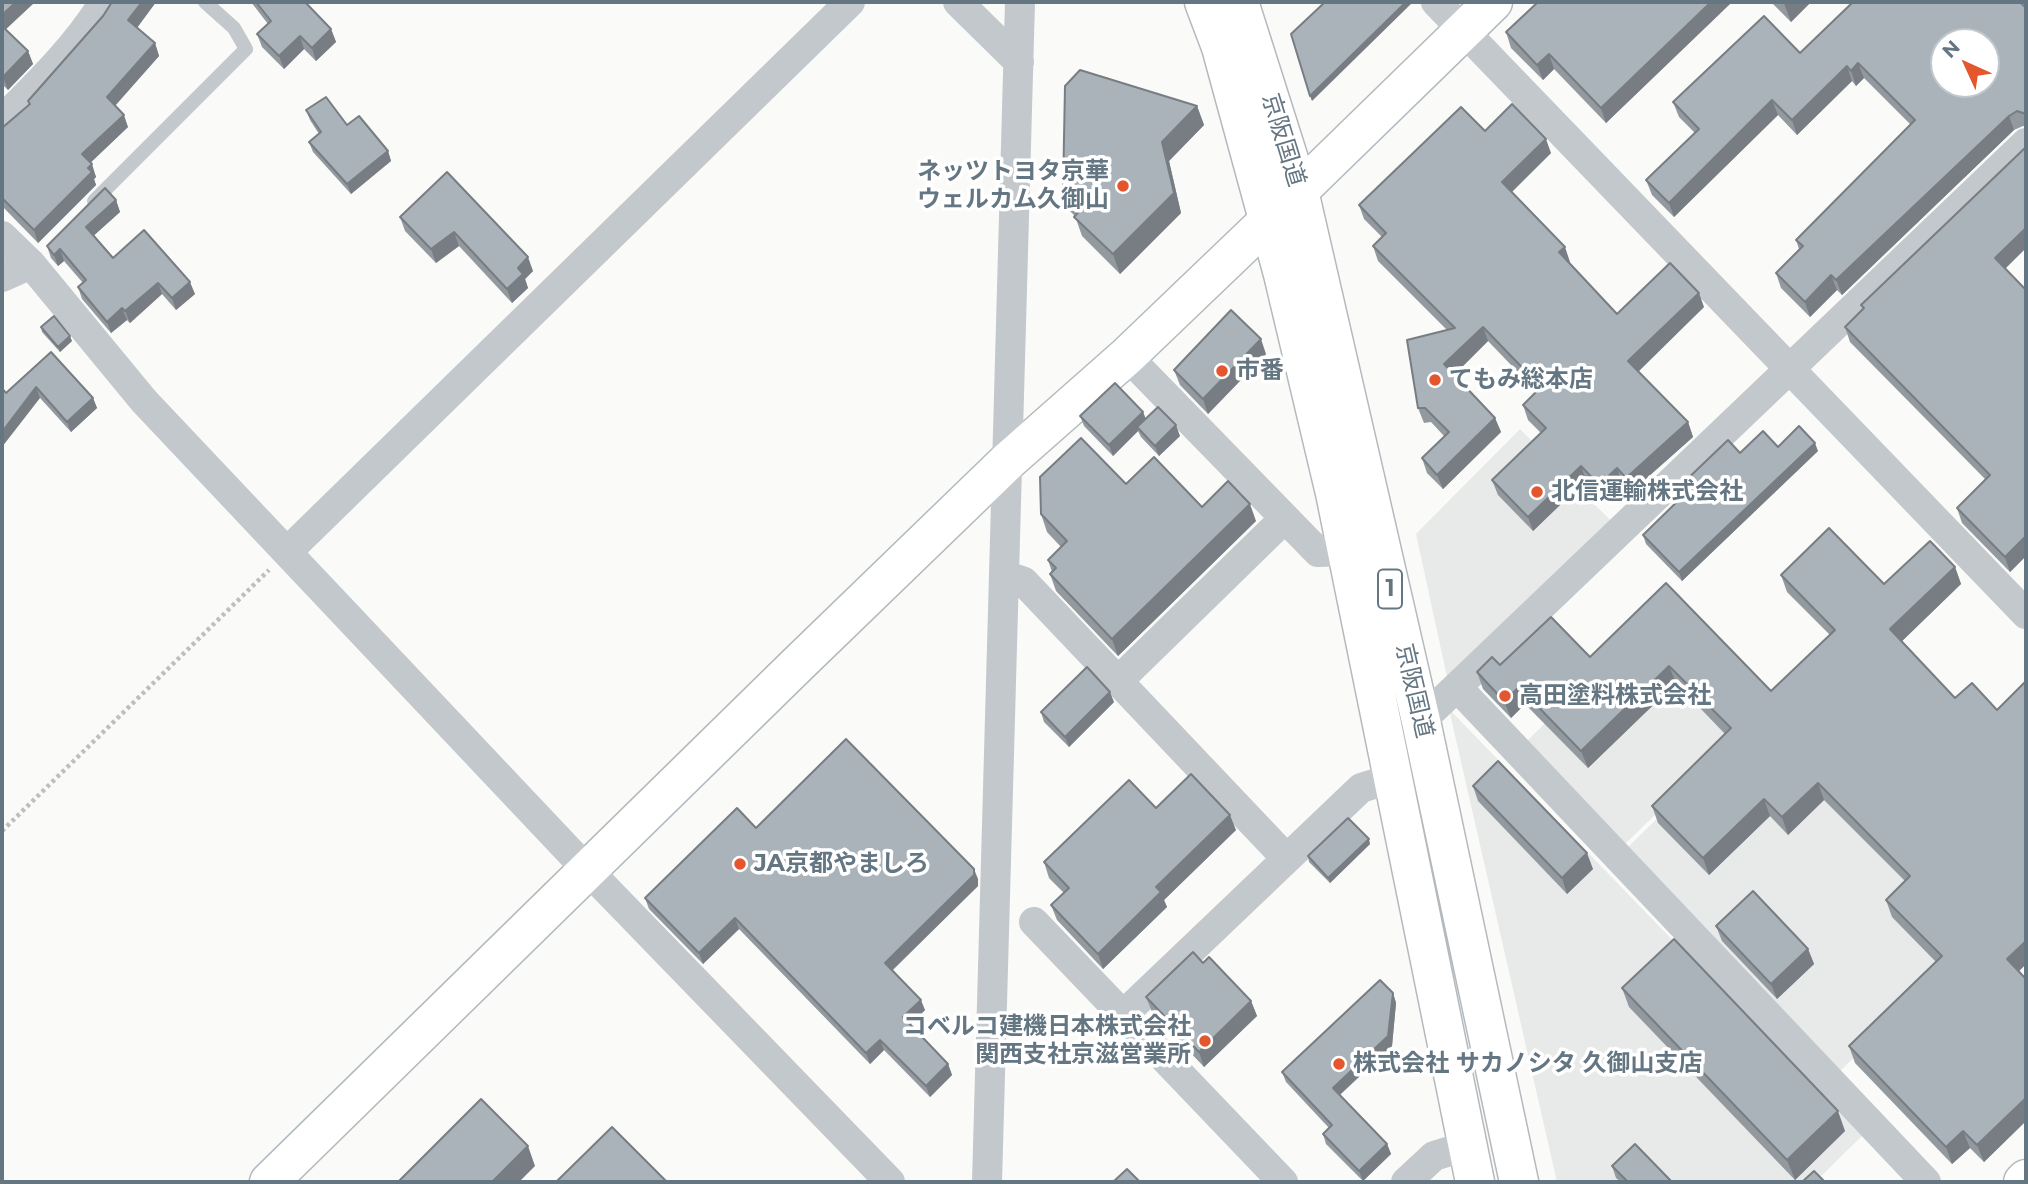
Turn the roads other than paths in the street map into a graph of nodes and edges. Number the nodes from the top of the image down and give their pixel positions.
1 (104, 2) edge
2 (205, 2) edge
3 (850, 2) edge
4 (958, 2) edge
5 (1020, 2) edge
6 (1204, 2) edge
7 (1239, 2) edge
8 (1436, 2) edge
9 (1493, 2) edge
10 (1464, 30) junction
11 (1019, 62) junction
12 (2, 120) edge
13 (2026, 143) edge
14 (1299, 191) junction
15 (80, 215) edge
16 (1268, 221) junction
17 (2, 236) edge
18 (36, 259) junction
19 (2, 277) edge
20 (1127, 356) junction
21 (1792, 369) junction
22 (1008, 461) junction
23 (1285, 518) junction
24 (288, 551) junction
25 (1347, 551) junction
26 (1007, 576) junction
27 (2026, 614) edge
28 (1118, 681) junction
29 (1457, 687) junction
30 (1421, 721) junction
31 (1393, 778) junction
32 (1286, 858) junction
33 (588, 870) junction
34 (1034, 922) dead end
35 (1123, 1015) junction
36 (1466, 1146) junction
37 (269, 1182) edge
38 (890, 1182) edge
39 (987, 1182) edge
40 (1283, 1182) edge
41 (1406, 1182) edge
42 (1475, 1182) edge
43 (1519, 1182) edge
44 (1926, 1182) edge

1 - 12 street
2 - 15 lane
3 - 24 street
4 - 11 street
5 - 11 street
6 - 16 main road, 京阪国道 / 1
7 - 14 main road, 京阪国道 / 1
8 - 10 street
9 - 10 main road
10 - 14 main road
10 - 21 street
11 - 22 street
13 - 21 street
14 - 16 main road
14 - 30 main road, 京阪国道 / 1
16 - 20 main road
16 - 25 main road, 京阪国道 / 1
17 - 18 street
18 - 19 street
18 - 24 street
20 - 22 main road
20 - 23 street
21 - 27 street
21 - 29 street
22 - 26 street
22 - 33 main road
23 - 25 street
23 - 28 street
24 - 33 street
25 - 31 main road, 京阪国道 / 1
26 - 28 street
26 - 39 street
28 - 32 street
29 - 30 street
29 - 44 street
30 - 43 main road, 京阪国道 / 1
31 - 32 street
31 - 36 main road, 京阪国道 / 1
32 - 35 street
33 - 37 main road
33 - 38 street
34 - 35 street
35 - 40 street
36 - 41 street
36 - 42 main road, 京阪国道 / 1

